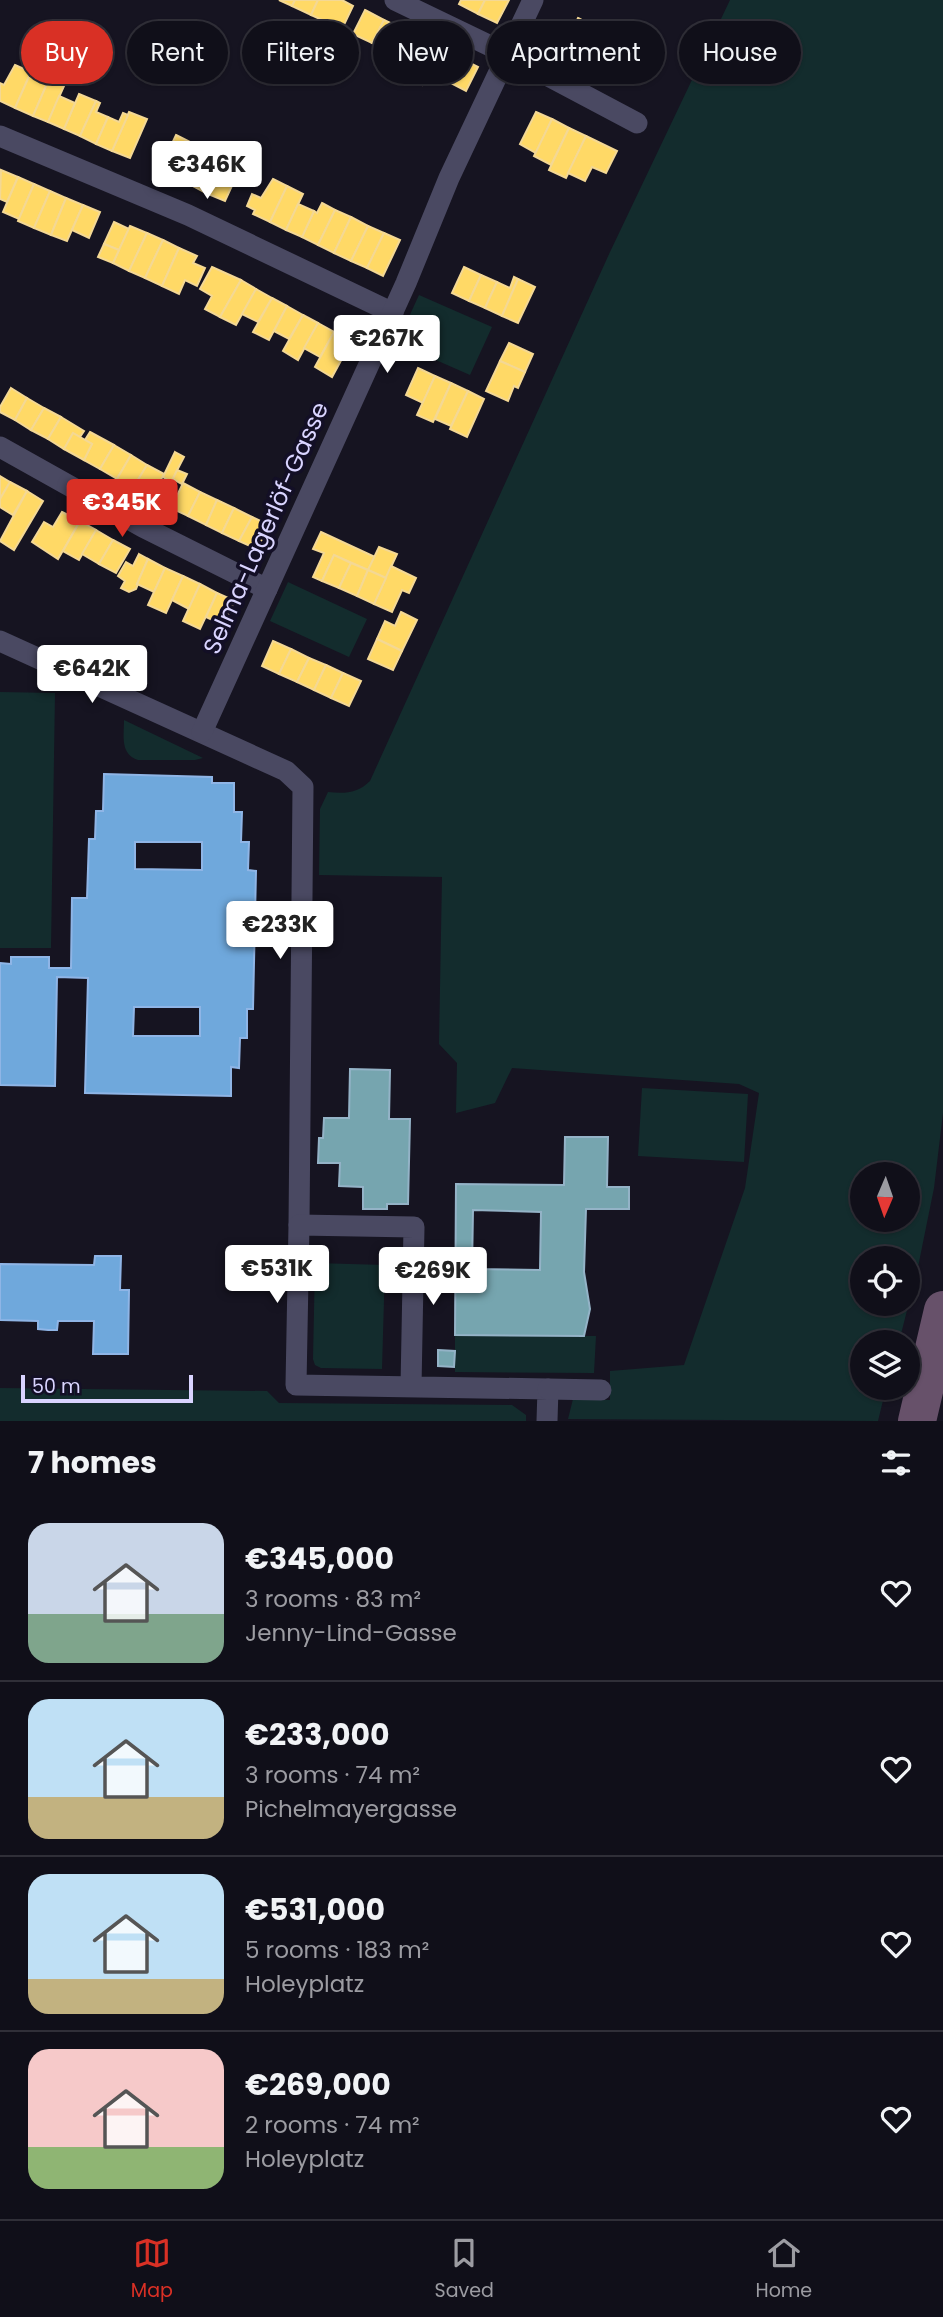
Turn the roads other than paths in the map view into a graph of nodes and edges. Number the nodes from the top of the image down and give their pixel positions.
1 (395, 0) edge
2 (533, 0) edge
3 (523, 21) edge
4 (487, 44) edge
5 (493, 84) edge
6 (564, 84) edge
7 (637, 123) dead end
8 (0, 136) edge
9 (393, 313) junction
10 (0, 447) edge
11 (267, 589) junction
12 (0, 641) edge
13 (202, 733) junction
14 (299, 1225) junction
15 (943, 1310) edge
16 (411, 1387) junction
17 (548, 1389) junction
18 (601, 1390) dead end
19 (547, 1421) edge
20 (917, 1421) edge

1 - 4 street
2 - 3 street, Selma-Lagerlöf-Gasse
5 - 9 street, Selma-Lagerlöf-Gasse
6 - 7 street
8 - 9 street
9 - 11 street, Selma-Lagerlöf-Gasse
10 - 11 street
11 - 13 street, Selma-Lagerlöf-Gasse
12 - 13 street
13 - 14 street
14 - 16 street
14 - 16 street
15 - 20 highway
16 - 17 street
17 - 18 street
17 - 19 street

